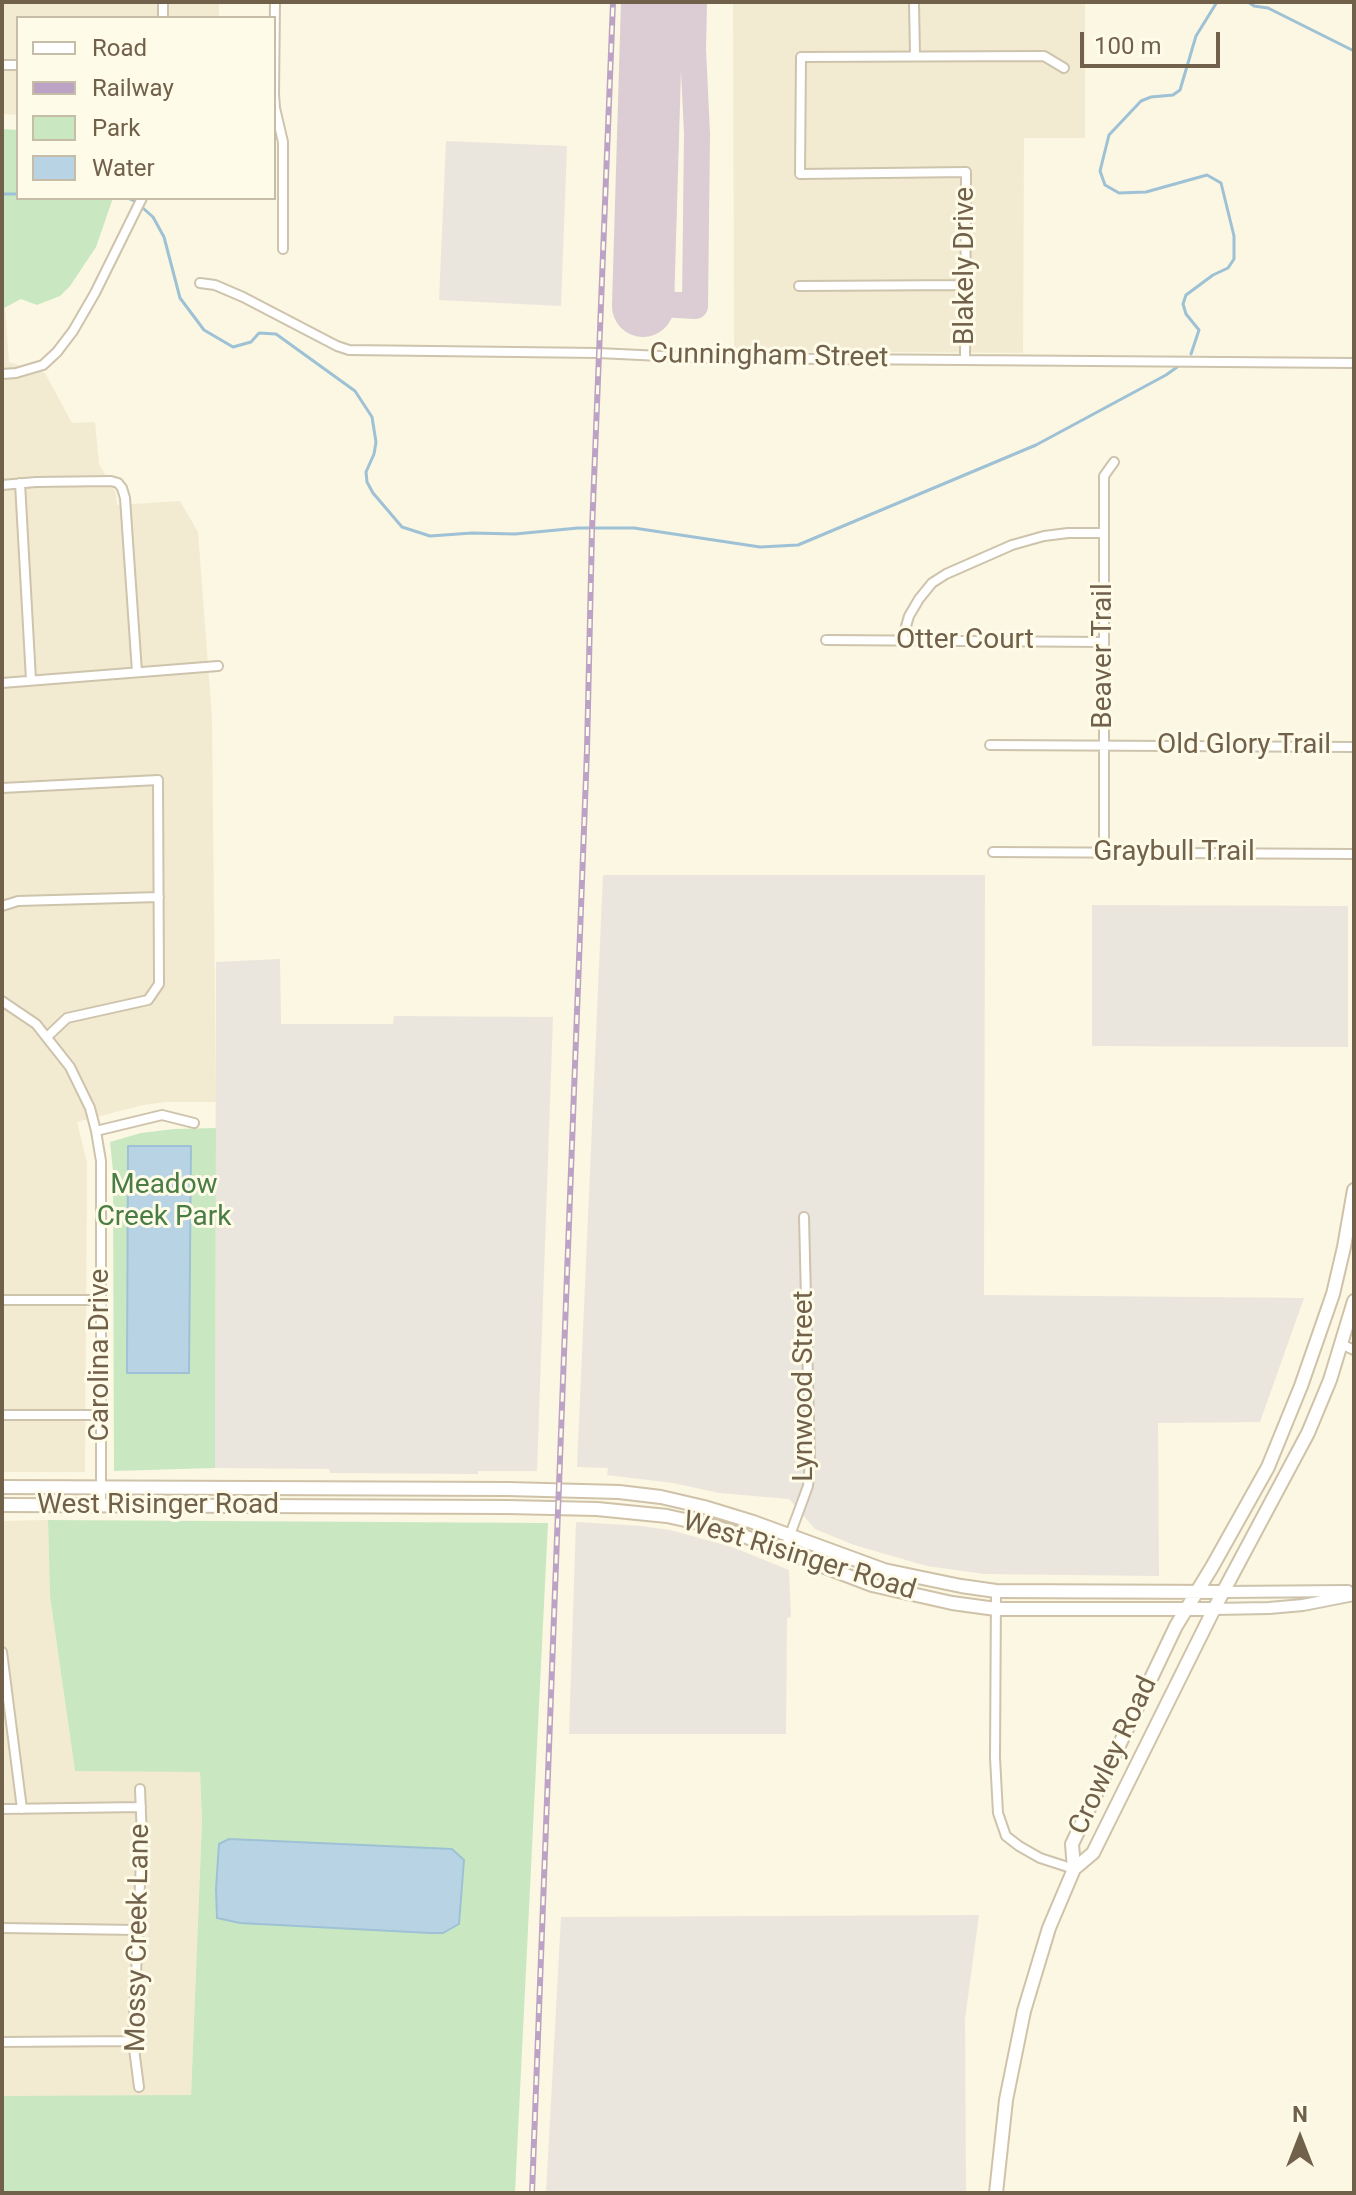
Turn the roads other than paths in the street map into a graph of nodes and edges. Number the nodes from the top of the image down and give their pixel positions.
1 (914, 2) edge
2 (915, 56) junction
3 (1064, 68) dead end
4 (276, 105) edge
5 (141, 200) edge
6 (283, 249) dead end
7 (200, 283) dead end
8 (965, 285) junction
9 (799, 286) dead end
10 (965, 360) junction
11 (1354, 363) edge
12 (2, 374) edge
13 (1114, 462) dead end
14 (20, 483) junction
15 (2, 485) edge
16 (1104, 533) junction
17 (826, 640) dead end
18 (902, 640) junction
19 (1104, 642) junction
20 (218, 666) dead end
21 (137, 672) junction
22 (31, 680) junction
23 (2, 683) edge
24 (990, 745) dead end
25 (1104, 746) junction
26 (1354, 747) edge
27 (2, 788) edge
28 (993, 852) dead end
29 (1104, 853) junction
30 (1354, 854) edge
31 (159, 897) junction
32 (2, 906) edge
33 (2, 1001) edge
34 (47, 1037) junction
35 (194, 1123) dead end
36 (96, 1131) junction
37 (1354, 1190) edge
38 (804, 1217) dead end
39 (2, 1300) edge
40 (102, 1300) junction
41 (1354, 1301) edge
42 (1341, 1344) junction
43 (1354, 1350) edge
44 (2, 1415) edge
45 (100, 1415) junction
46 (2, 1487) edge
47 (101, 1487) junction
48 (301, 1487) junction
49 (2, 1505) edge
50 (101, 1505) junction
51 (211, 1506) junction
52 (790, 1535) junction
53 (784, 1551) junction
54 (996, 1591) junction
55 (1196, 1592) junction
56 (1224, 1592) junction
57 (1354, 1593) edge
58 (996, 1609) junction
59 (1185, 1609) junction
60 (1214, 1609) junction
61 (2, 1652) edge
62 (5, 1693) edge
63 (140, 1789) dead end
64 (141, 1807) junction
65 (2, 1809) edge
66 (22, 1809) junction
67 (1074, 1869) junction
68 (2, 1928) edge
69 (138, 1930) junction
70 (133, 2041) junction
71 (2, 2042) edge
72 (139, 2087) dead end
73 (996, 2193) edge

1 - 2 street
2 - 3 street
2 - 8 street, Blakely Drive
4 - 6 street
5 - 12 street
7 - 10 street, Cunningham Street
8 - 9 street
8 - 10 street, Blakely Drive
10 - 11 street, Cunningham Street
13 - 16 street, Beaver Trail
14 - 15 street
14 - 21 street
14 - 22 street
16 - 18 street
16 - 19 street, Beaver Trail
17 - 18 street, Otter Court
18 - 19 street, Otter Court
19 - 25 street, Beaver Trail
20 - 21 street
21 - 22 street
22 - 23 street
24 - 25 street, Old Glory Trail
25 - 26 street, Old Glory Trail
25 - 29 street, Beaver Trail
27 - 31 street
28 - 29 street, Graybull Trail
29 - 30 street, Graybull Trail
31 - 32 street
31 - 34 street
33 - 34 street, Carolina Drive
34 - 36 street, Carolina Drive
35 - 36 street
36 - 40 street, Carolina Drive
37 - 55 main road, Crowley Road
38 - 52 street, Lynwood Street
39 - 40 street
40 - 45 street, Carolina Drive
41 - 42 main road, Crowley Road
42 - 43 street
42 - 56 main road, Crowley Road
44 - 45 street
45 - 47 street, Carolina Drive
46 - 47 main road, West Risinger Road
47 - 48 main road, West Risinger Road
47 - 50 street, Carolina Drive
48 - 51 main road
48 - 52 main road, West Risinger Road
49 - 50 main road, West Risinger Road
50 - 51 main road, West Risinger Road
51 - 53 main road, West Risinger Road
52 - 53 street, Lynwood Street
52 - 54 main road, West Risinger Road
53 - 58 main road, West Risinger Road
54 - 55 main road, West Risinger Road
54 - 58 street
55 - 56 main road, West Risinger Road
55 - 59 main road, Crowley Road
56 - 57 street, West Risinger Road
56 - 60 main road, Crowley Road
57 - 60 street, West Risinger Road
58 - 59 main road, West Risinger Road
58 - 67 street
59 - 60 main road, West Risinger Road
59 - 67 main road, Crowley Road
60 - 67 main road, Crowley Road
61 - 62 street
62 - 66 street
63 - 64 street, Mossy Creek Lane
64 - 66 street
64 - 69 street, Mossy Creek Lane
65 - 66 street
67 - 73 main road
68 - 69 street
69 - 70 street, Mossy Creek Lane
70 - 71 street
70 - 72 street, Mossy Creek Lane

